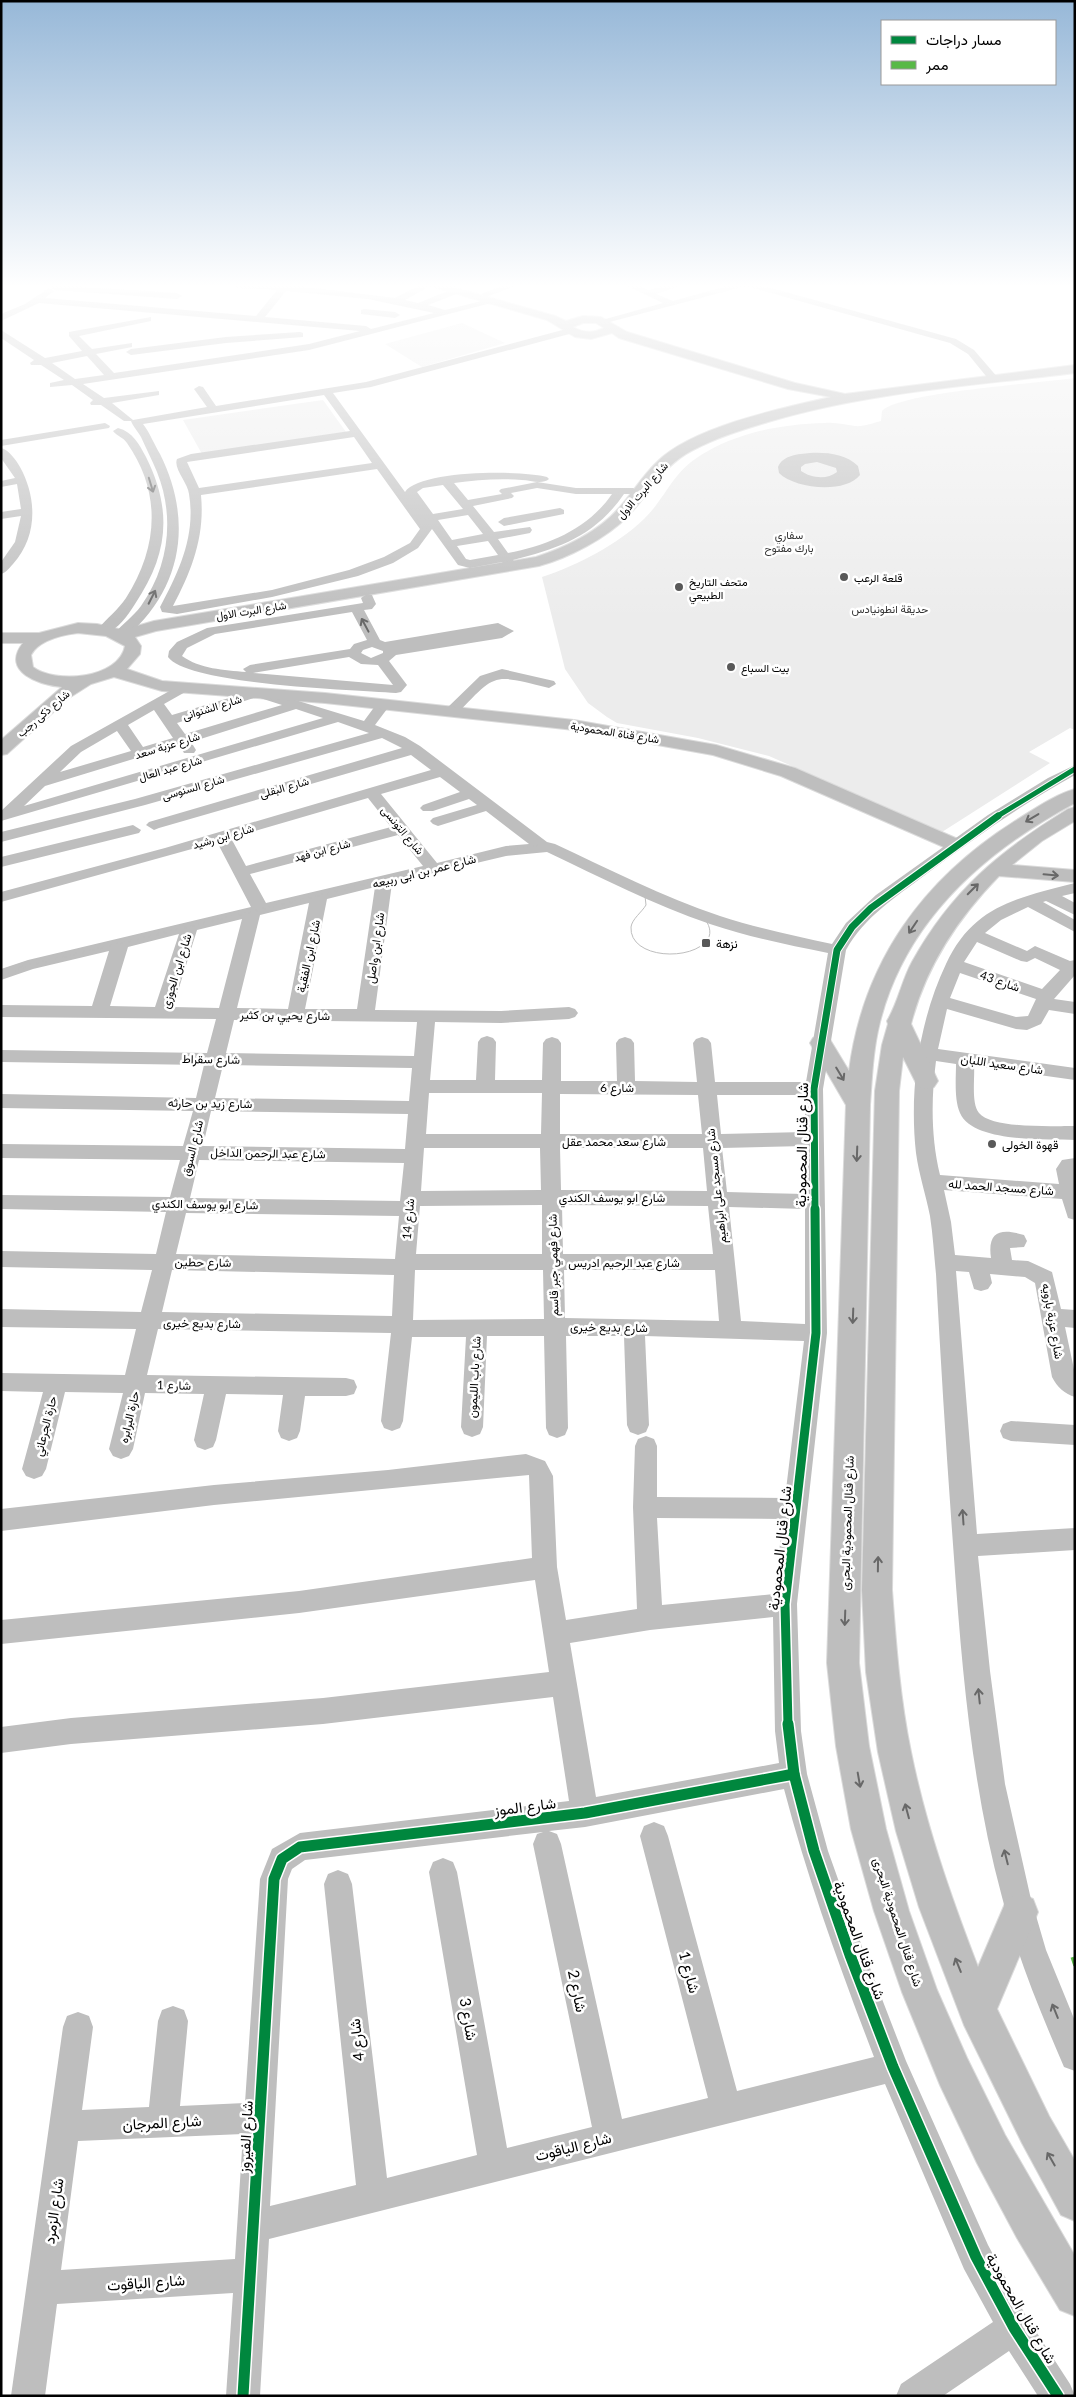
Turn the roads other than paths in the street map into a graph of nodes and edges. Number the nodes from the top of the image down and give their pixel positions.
1 (94, 397) edge
2 (138, 397) edge
3 (160, 397) edge
4 (205, 397) edge
5 (296, 397) edge
6 (331, 397) edge
7 (792, 397) edge
8 (842, 397) edge
9 (872, 397) edge
10 (884, 397) edge
11 (855, 400) junction
12 (101, 402) junction
13 (214, 410) junction
14 (803, 412) junction
15 (174, 416) junction
16 (134, 422) junction
17 (106, 425) junction
18 (118, 431) junction
19 (357, 433) junction
20 (1, 443) edge
21 (150, 446) junction
22 (136, 449) junction
23 (1, 451) edge
24 (160, 464) junction
25 (380, 465) junction
26 (145, 466) junction
27 (493, 474) junction
28 (543, 479) dead end
29 (22, 480) junction
30 (446, 481) junction
31 (1, 484) edge
32 (621, 490) junction
33 (195, 492) junction
34 (640, 492) junction
35 (173, 507) junction
36 (468, 508) junction
37 (516, 508) junction
38 (158, 509) junction
39 (28, 511) junction
40 (560, 512) dead end
41 (1, 516) edge
42 (430, 518) junction
43 (483, 525) junction
44 (490, 536) junction
45 (448, 544) junction
46 (509, 563) junction
47 (3, 566) edge
48 (294, 596) junction
49 (355, 605) junction
50 (120, 635) junction
51 (1, 638) edge
52 (40, 638) junction
53 (445, 640) dead end
54 (1, 650) edge
55 (370, 653) junction
56 (22, 660) junction
57 (285, 666) junction
58 (114, 670) junction
59 (221, 674) junction
60 (247, 676) junction
61 (45, 679) junction
62 (88, 679) junction
63 (347, 684) junction
64 (550, 684) dead end
65 (182, 688) junction
66 (329, 691) junction
67 (257, 693) junction
68 (156, 703) junction
69 (296, 705) junction
70 (383, 705) junction
71 (451, 712) junction
72 (337, 718) junction
73 (168, 720) junction
74 (119, 722) junction
75 (367, 727) junction
76 (1, 733) edge
77 (384, 733) junction
78 (182, 740) junction
79 (415, 749) junction
80 (1, 750) edge
81 (140, 753) junction
82 (296, 758) junction
83 (197, 761) junction
84 (355, 767) junction
85 (256, 769) junction
86 (1075, 769) edge
87 (443, 771) junction
88 (313, 779) junction
89 (212, 782) junction
90 (37, 784) junction
91 (181, 790) junction
92 (272, 791) junction
93 (374, 792) junction
94 (472, 794) junction
95 (1075, 796) edge
96 (140, 802) junction
97 (227, 804) junction
98 (333, 804) junction
99 (488, 806) junction
100 (428, 808) dead end
101 (196, 813) junction
102 (96, 814) junction
103 (1075, 814) edge
104 (291, 816) junction
105 (2, 819) edge
106 (438, 821) dead end
107 (154, 825) junction
108 (245, 829) junction
109 (402, 829) junction
110 (133, 830) dead end
111 (1, 837) edge
112 (217, 837) junction
113 (99, 839) junction
114 (953, 844) junction
115 (542, 846) junction
116 (171, 851) junction
117 (1, 862) edge
118 (434, 868) junction
119 (106, 869) junction
120 (993, 870) junction
121 (241, 872) junction
122 (1075, 876) edge
123 (384, 881) junction
124 (1075, 888) edge
125 (318, 896) junction
126 (1, 897) edge
127 (1037, 898) junction
128 (1075, 910) edge
129 (256, 911) junction
130 (1075, 927) edge
131 (189, 928) junction
132 (972, 934) junction
133 (1051, 938) dead end
134 (120, 944) junction
135 (837, 950) junction
136 (1028, 957) junction
137 (954, 965) junction
138 (1073, 966) edge
139 (1, 975) edge
140 (940, 1002) junction
141 (1041, 1006) junction
142 (1075, 1008) edge
143 (1, 1011) edge
144 (99, 1013) junction
145 (569, 1013) dead end
146 (162, 1014) junction
147 (226, 1014) junction
148 (295, 1016) junction
149 (366, 1016) junction
150 (426, 1017) junction
151 (898, 1021) junction
152 (487, 1042) dead end
153 (552, 1042) dead end
154 (625, 1043) dead end
155 (702, 1043) dead end
156 (822, 1043) junction
157 (930, 1054) junction
158 (1, 1056) edge
159 (965, 1059) junction
160 (214, 1060) junction
161 (422, 1062) junction
162 (1075, 1075) edge
163 (926, 1081) junction
164 (420, 1086) junction
165 (485, 1086) junction
166 (551, 1086) junction
167 (626, 1087) junction
168 (706, 1087) junction
169 (814, 1089) junction
170 (1, 1101) edge
171 (204, 1103) junction
172 (858, 1105) junction
173 (418, 1108) junction
174 (1075, 1133) edge
175 (814, 1139) junction
176 (550, 1141) junction
177 (712, 1141) junction
178 (414, 1148) junction
179 (1, 1151) edge
180 (191, 1152) junction
181 (1071, 1166) edge
182 (932, 1182) junction
183 (1070, 1192) junction
184 (552, 1197) junction
185 (718, 1198) junction
186 (1, 1202) edge
187 (814, 1202) junction
188 (178, 1204) junction
189 (409, 1204) junction
190 (1075, 1213) edge
191 (1017, 1241) dead end
192 (1, 1259) edge
193 (164, 1261) junction
194 (553, 1262) junction
195 (724, 1262) junction
196 (944, 1262) junction
197 (404, 1264) junction
198 (1003, 1267) junction
199 (1, 1318) edge
200 (1064, 1318) edge
201 (148, 1322) junction
202 (554, 1326) junction
203 (402, 1327) junction
204 (477, 1327) junction
205 (634, 1327) junction
206 (731, 1329) junction
207 (816, 1333) junction
208 (1, 1382) edge
209 (56, 1383) junction
210 (1069, 1383) edge
211 (134, 1385) junction
212 (216, 1386) junction
213 (295, 1386) junction
214 (346, 1387) dead end
215 (392, 1421) dead end
216 (472, 1427) dead end
217 (557, 1428) dead end
218 (289, 1431) dead end
219 (1011, 1431) dead end
220 (1075, 1435) edge
221 (204, 1440) dead end
222 (121, 1449) dead end
223 (34, 1469) dead end
224 (645, 1507) junction
225 (797, 1508) junction
226 (1, 1520) edge
227 (1075, 1539) edge
228 (965, 1544) junction
229 (546, 1567) junction
230 (785, 1604) junction
231 (650, 1618) junction
232 (1, 1632) edge
233 (556, 1634) junction
234 (563, 1683) junction
235 (1, 1740) edge
236 (794, 1774) junction
237 (585, 1812) junction
238 (654, 1836) dead end
239 (547, 1844) dead end
240 (443, 1872) dead end
241 (274, 1879) joint
242 (338, 1884) dead end
243 (1020, 1912) junction
244 (978, 2012) junction
245 (173, 2021) dead end
246 (78, 2027) dead end
247 (1075, 2056) edge
248 (893, 2067) junction
249 (726, 2108) junction
250 (260, 2118) junction
251 (163, 2122) junction
252 (64, 2126) junction
253 (610, 2137) junction
254 (495, 2166) junction
255 (374, 2196) junction
256 (1075, 2201) edge
257 (253, 2227) junction
258 (250, 2275) junction
259 (43, 2288) junction
260 (1075, 2295) edge
261 (1014, 2328) junction
262 (28, 2396) edge
263 (243, 2396) edge
264 (913, 2396) edge
265 (1058, 2396) edge

1 - 12 street
2 - 12 street
3 - 15 street
4 - 13 street
5 - 13 street
6 - 19 street
7 - 14 main road
8 - 11 main road
9 - 11 main road, شارع البرت الاول
10 - 11 main road, شارع البرت الاول
11 - 14 main road, شارع البرت الاول
12 - 16 street
12 - 17 street
13 - 15 street
14 - 34 main road, شارع البرت الاول
14 - 49 main road, شارع البرت الاول
15 - 16 street
16 - 17 street
16 - 18 street
16 - 21 street
17 - 18 street
17 - 20 street
18 - 22 street
19 - 25 street
19 - 33 street
21 - 22 street
21 - 24 street
22 - 26 street
23 - 29 street
24 - 26 street
24 - 35 street
25 - 33 street
25 - 48 street
26 -> 38 street
27 - 28 street
27 - 30 street
27 - 37 street
29 - 31 street
29 - 39 street
30 - 36 street
30 - 42 street
32 - 34 street
32 - 37 street
32 - 46 street
33 - 48 street
34 - 46 main road, شارع البرت الاول
35 - 38 street
50 -> 35 street
36 - 37 street
36 - 42 street
36 - 43 street
37 - 40 street
37 - 43 street
37 - 44 street
38 - 50 street
39 - 41 street
39 - 47 street
42 - 45 street
43 - 44 street
44 - 45 street
44 - 46 street
45 - 46 street
46 - 48 main road, شارع البرت الاول
48 - 50 main road, شارع البرت الاول
49 - 50 main road, شارع البرت الاول
49 - 55 street
49 - 59 street
50 - 52 main road
50 - 58 main road
51 - 52 main road
52 - 56 main road
53 - 55 street
54 - 56 main road
55 - 57 street
55 - 63 street
55 - 63 street
55 - 66 street
56 - 61 main road
57 - 59 street
57 - 60 street
58 - 62 main road
58 - 65 main road
59 - 60 street
60 - 66 street
61 - 62 main road
61 - 76 main road, شارع ذكى رجب
62 - 80 main road, شارع ذكى رجب
63 - 66 street
64 - 71 street
65 - 67 main road
65 - 68 street
66 - 67 main road, شارع قناة المحمودية
66 - 70 main road, شارع قناة المحمودية
67 - 69 street
67 - 73 street, شارع الشنوانى
68 - 73 street
68 - 74 street
69 - 72 street
69 - 78 street, شارع عزبة سعد
70 - 71 main road, شارع قناة المحمودية
70 - 75 street
71 - 114 main road, شارع قناة المحمودية
72 - 75 street
72 - 83 street, شارع عبد العال
73 - 78 street
74 - 81 street
74 - 90 street
75 - 77 street
77 - 79 street
77 - 82 street, شارع السنوسى
78 - 81 street, شارع عزبة سعد
78 - 83 street
79 - 84 street, شارع البقلى
79 - 87 street
81 - 90 street, شارع عزبة سعد
82 - 85 street, شارع السنوسى
82 - 88 street
83 - 89 street
83 - 105 street, شارع عبد العال
84 - 88 street, شارع البقلى
84 - 93 street, شارع التونسى
85 - 89 street, شارع السنوسى
85 - 92 street
86 - 114 street, شارع قنال المحمودية
87 - 93 street, شارع ابن رشيد
87 - 94 street
88 - 92 street, شارع البقلى
88 - 98 street
89 - 91 street, شارع السنوسى
89 - 97 street
90 - 105 street
91 - 96 street, شارع السنوسى
91 - 101 street
92 - 97 street, شارع البقلى
92 - 104 street
93 - 98 street, شارع ابن رشيد
93 - 109 street, شارع التونسى
94 - 99 street
94 - 100 street
95 -> 172 main road, شارع قنال المحمودية البحرى
96 - 102 street, شارع السنوسى
96 - 107 street
97 - 101 street, شارع البقلى
97 - 108 street
98 - 104 street, شارع ابن رشيد
99 - 106 street
99 - 115 street
101 - 107 street, شارع البقلى
101 - 112 street
102 - 111 street, شارع السنوسى
102 - 113 street
103 - 120 main road
104 - 108 street, شارع ابن رشيد
107 - 116 street
108 - 112 street, شارع ابن رشيد
109 - 118 street, شارع التونسى
109 - 121 street, شارع ابن فهد
110 - 113 street
112 - 116 street, شارع ابن رشيد
112 - 121 street
113 - 117 street
113 - 119 street
114 - 135 street, شارع قنال المحمودية
115 - 118 street, شارع عمر بن ابى ربيعه
115 - 135 street, شارع عمر بن ابى ربيعه
116 - 119 street, شارع ابن رشيد
118 - 123 street, شارع عمر بن ابى ربيعه
119 - 126 street, شارع ابن رشيد
120 -> 122 main road
151 -> 120 main road
121 - 129 street
123 - 125 street, شارع عمر بن ابى ربيعه
123 - 149 street, شارع ابن واصل
124 - 127 street
125 - 129 street, شارع عمر بن ابى ربيعه
125 - 148 street, شارع ابن الفقية
127 - 128 street
127 - 130 street
127 - 132 street
129 - 131 street, شارع عمر بن ابى ربيعه
129 - 147 street, شارع السوق
131 - 134 street, شارع عمر بن ابى ربيعه
131 - 146 street, شارع ابن الجوزى
132 - 136 street
132 - 137 street
133 - 136 street
134 - 139 street, شارع عمر بن ابى ربيعه
134 - 144 street
135 - 156 street, شارع قنال المحمودية
136 - 138 street
137 - 140 street
137 - 141 street, شارع 43
138 - 141 street
140 - 141 street
140 - 157 street
141 - 142 street
143 - 144 street, شارع يحيي بن كثير
144 - 146 street, شارع يحيي بن كثير
145 - 150 street, شارع يحيي بن كثير
146 - 147 street, شارع يحيي بن كثير
147 - 148 street, شارع يحيي بن كثير
147 - 160 street, شارع السوق
148 - 149 street, شارع يحيي بن كثير
149 - 150 street, شارع يحيي بن كثير
150 - 161 street, شارع 14
151 - 163 main road
244 -> 151 main road
152 - 165 street
153 - 166 street, شارع فهمي جبر قاسم
154 - 167 street
155 - 168 street, شارع مسجد على ابراهيم
156 - 169 street, شارع قنال المحمودية
156 -> 172 main road
157 - 159 street, شارع سعيد اللبان
157 - 163 street
158 - 160 street, شارع سقراط
159 - 162 street, شارع سعيد اللبان
159 - 174 street
160 - 161 street, شارع سقراط
160 - 171 street, شارع السوق
161 - 164 street, شارع 14
163 - 182 street
164 - 165 street, شارع 6
164 - 173 street, شارع 14
165 - 166 street, شارع 6
166 - 167 street, شارع 6
166 - 176 street, شارع فهمي جبر قاسم
167 - 168 street, شارع 6
168 - 169 street, شارع 6
168 - 177 street, شارع مسجد على ابراهيم
169 - 175 street, شارع قنال المحمودية
170 - 171 street, شارع زيد بن حارثه
171 - 173 street, شارع زيد بن حارثه
171 - 180 street, شارع السوق
172 -> 260 main road, شارع قنال المحمودية البحرى
173 - 178 street, شارع 14
175 - 177 street, شارع سعد محمد عقل
175 - 187 street, شارع قنال المحمودية
176 - 177 street, شارع سعد محمد عقل
176 - 178 street, شارع سعد محمد عقل
176 - 184 street, شارع فهمي جبر قاسم
177 - 185 street, شارع مسجد على ابراهيم
178 - 180 street, شارع عبد الرحمن الداخل
178 - 189 street, شارع 14
179 - 180 street, شارع عبد الرحمن الداخل
180 - 188 street, شارع السوق
181 - 183 street
182 - 183 street, شارع مسجد الحمد لله
182 - 196 street
183 - 190 street
184 - 185 street, شارع ابو يوسف الكندي
184 - 189 street, شارع ابو يوسف الكندي
184 - 194 street, شارع فهمي جبر قاسم
185 - 187 street, شارع ابو يوسف الكندي
185 - 195 street, شارع مسجد على ابراهيم
186 - 188 street, شارع ابو يوسف الكندي
187 - 207 street, شارع قنال المحمودية
188 - 189 street, شارع ابو يوسف الكندي
188 - 193 street, شارع السوق
189 - 197 street, شارع 14
191 - 198 street
192 - 193 street, شارع حطين
193 - 197 street, شارع حطين
193 - 201 street, شارع السوق
194 - 195 street, شارع عبد الرحيم ادريس
194 - 197 street, شارع عبد الرحيم ادريس
194 - 202 street, شارع فهمي جبر قاسم
195 - 206 street, شارع مسجد على ابراهيم
196 - 198 street, شارع عزبة بارويه
228 -> 196 street
197 - 203 street, شارع 14
198 - 200 street, شارع عزبة بارويه
199 - 201 street, شارع بديع خيرى
200 - 210 street, شارع عزبة بارويه
201 - 203 street, شارع بديع خيرى
201 - 211 street, شارع السوق
202 - 204 street, شارع بديع خيرى
202 - 205 street, شارع بديع خيرى
202 - 217 street, شارع فهمي جبر قاسم
203 - 204 street, شارع بديع خيرى
203 - 215 street, شارع 14
204 - 216 street, شارع باب الليمون
205 - 206 street, شارع بديع خيرى
205 - 224 street
206 - 207 street, شارع بديع خيرى
207 - 225 street, شارع قنال المحمودية
208 - 209 street, شارع 1
209 - 211 street, شارع 1
209 - 223 street, حارة الجرعاني
211 - 212 street, شارع 1
211 - 222 street, حارة البرابره
212 - 213 street, شارع 1
212 - 221 street
213 - 214 street, شارع 1
213 - 218 street
219 - 220 street
224 - 225 street
224 - 231 street
225 - 230 street, شارع قنال المحمودية
226 - 229 street
227 - 228 street
243 -> 228 street
229 - 232 street
229 - 233 street
230 - 231 street
230 - 236 street, شارع قنال المحمودية
231 - 233 street
233 - 234 street
234 - 235 street
234 - 237 street
236 - 237 street, شارع الموز
236 - 248 street, شارع قنال المحمودية
237 - 241 street, شارع الموز
238 - 249 street, شارع 1
239 - 253 street, شارع 2
240 - 254 street, شارع 3
241 - 250 street, شارع الفيروز
242 - 255 street, شارع 4
243 - 244 main road
247 -> 243 street
256 -> 244 main road
245 - 251 street
246 - 252 street, شارع الزمرد
248 - 249 street, شارع الياقوت
248 - 261 street, شارع قنال المحمودية
249 - 253 street, شارع الياقوت
250 - 251 street, شارع المرجان
250 - 257 street, شارع الفيروز
251 - 252 street, شارع المرجان
252 - 259 street, شارع الزمرد
253 - 254 street, شارع الياقوت
254 - 255 street, شارع الياقوت
255 - 257 street, شارع الياقوت
257 - 258 street, شارع الفيروز
258 - 259 street, شارع الياقوت
258 - 263 street, شارع الفيروز
259 - 262 street, شارع الزمرد
261 - 264 street
261 - 265 street, شارع قنال المحمودية

